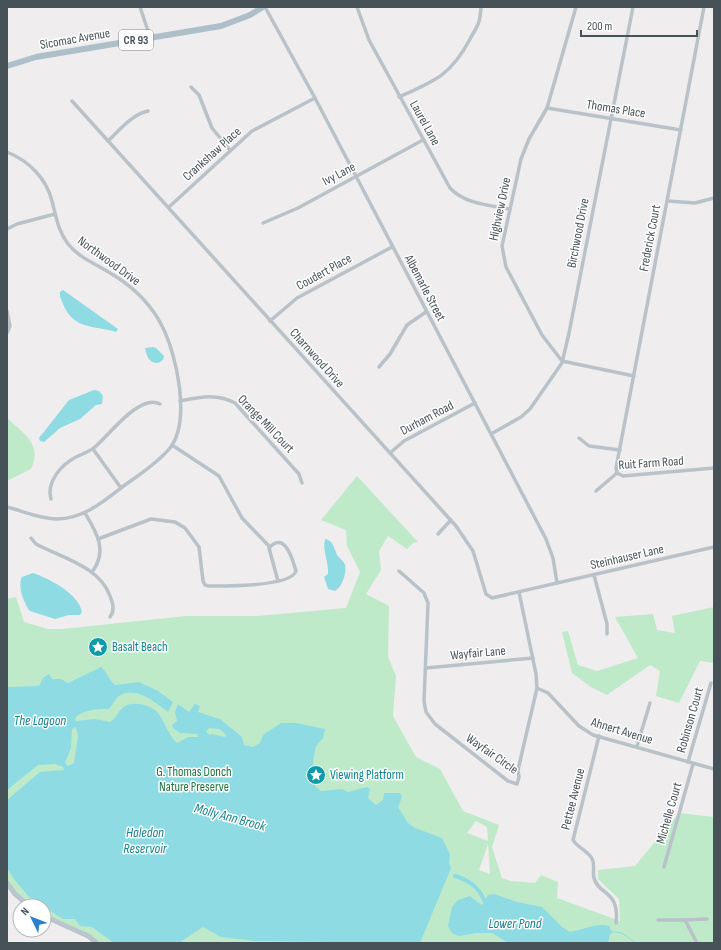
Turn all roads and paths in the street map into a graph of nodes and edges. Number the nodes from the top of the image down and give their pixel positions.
1 (140, 7) edge
2 (264, 7) edge
3 (357, 7) edge
4 (481, 7) edge
5 (576, 7) edge
6 (633, 7) edge
7 (704, 7) edge
8 (150, 37) junction
9 (7, 66) edge
10 (191, 87) dead end
11 (399, 97) junction
12 (315, 98) junction
13 (72, 101) dead end
14 (547, 108) junction
15 (148, 111) dead end
16 (610, 118) junction
17 (681, 130) junction
18 (423, 140) junction
19 (108, 141) junction
20 (230, 150) junction
21 (7, 152) edge
22 (355, 177) junction
23 (714, 198) edge
24 (668, 201) junction
25 (170, 207) junction
26 (509, 209) junction
27 (55, 214) junction
28 (263, 223) dead end
29 (7, 229) edge
30 (392, 247) junction
31 (7, 311) edge
32 (426, 312) junction
33 (270, 321) junction
34 (7, 333) edge
35 (562, 361) junction
36 (379, 367) dead end
37 (634, 376) junction
38 (180, 401) junction
39 (475, 403) junction
40 (160, 404) dead end
41 (491, 434) junction
42 (579, 438) dead end
43 (172, 445) junction
44 (93, 449) junction
45 (620, 450) junction
46 (390, 453) junction
47 (714, 468) edge
48 (617, 473) junction
49 (302, 483) dead end
50 (121, 488) junction
51 (596, 491) dead end
52 (51, 500) dead end
53 (7, 507) edge
54 (85, 513) junction
55 (451, 520) junction
56 (438, 534) dead end
57 (31, 538) dead end
58 (98, 539) junction
59 (270, 547) junction
60 (714, 547) edge
61 (399, 571) dead end
62 (92, 572) junction
63 (594, 574) junction
64 (278, 581) junction
65 (557, 583) junction
66 (544, 586) joint
67 (519, 592) junction
68 (110, 617) dead end
69 (607, 634) dead end
70 (533, 658) junction
71 (426, 668) junction
72 (711, 683) dead end
73 (537, 688) junction
74 (650, 703) dead end
75 (598, 736) junction
76 (637, 746) junction
77 (688, 762) junction
78 (693, 764) junction
79 (714, 769) edge
80 (664, 867) dead end
81 (7, 883) edge
82 (19, 898) edge
83 (707, 919) dead end
84 (52, 920) edge
85 (658, 920) dead end
86 (685, 920) junction
87 (616, 923) dead end
88 (97, 943) edge
89 (697, 943) edge

1 - 8 street
2 - 8 main road, Sicomac Avenue / CR 93
2 - 12 street, Albemarle Street
3 - 11 street, Laurel Lane
4 - 11 street
5 - 14 street, Highview Drive
6 - 16 street, Birchwood Drive
7 - 17 street, Frederick Court
8 - 9 main road, Sicomac Avenue / CR 93
10 - 20 street
11 - 18 street, Laurel Lane
12 - 20 street, Crankshaw Place
12 - 22 street, Albemarle Street
13 - 19 street, Charnwood Drive
14 - 16 street, Thomas Place
14 - 26 street, Highview Drive
15 - 19 street
16 - 17 street, Thomas Place
16 - 35 street, Birchwood Drive
17 - 24 street, Frederick Court
18 - 22 street, Ivy Lane
18 - 26 street, Laurel Lane
19 - 25 street, Charnwood Drive
20 - 25 street, Crankshaw Place
21 - 27 street, Northwood Drive
22 - 28 street, Ivy Lane
22 - 30 street, Albemarle Street
23 - 24 street
24 - 37 street, Frederick Court
25 - 33 street, Charnwood Drive
26 - 35 street, Highview Drive
27 - 29 street
27 - 38 street, Northwood Drive
30 - 32 street, Albemarle Street
30 - 33 street, Coudert Place
31 - 34 street
32 - 36 street
32 - 39 street, Albemarle Street
33 - 46 street, Charnwood Drive
35 - 37 street
35 - 41 street, Birchwood Drive
37 - 45 street, Frederick Court
38 - 43 street, Northwood Drive
38 - 49 street, Orange Mill Court
39 - 41 street, Albemarle Street
39 - 46 street, Durham Road
40 - 44 street
41 - 65 street, Albemarle Street
42 - 45 street
43 - 50 street, Northwood Drive
43 - 59 street
44 - 50 street
44 - 52 street
45 - 48 street, Frederick Court
46 - 55 street, Charnwood Drive
47 - 48 street, Ruit Farm Road
48 - 51 street, Ruit Farm Road
50 - 54 street, Northwood Drive
53 - 54 street, Northwood Drive
54 - 58 street
55 - 56 street
55 - 67 street, Charnwood Drive
57 - 62 street
58 - 62 street
58 - 64 street
59 - 64 street
59 - 64 street
60 - 63 street, Steinhauser Lane
61 - 71 street, Wayfair Circle
62 - 68 street
63 - 65 street, Steinhauser Lane
63 - 69 street
65 - 66 street, Steinhauser Lane
66 - 67 street, Charnwood Drive
67 - 70 street, Wayfair Circle
70 - 71 street, Wayfair Lane
70 - 73 street, Wayfair Circle
71 - 73 street, Wayfair Circle
72 - 77 street, Robinson Court
73 - 75 street, Ahnert Avenue
74 - 76 street
75 - 76 street, Ahnert Avenue
75 - 87 street, Pettee Avenue
76 - 77 street, Ahnert Avenue
77 - 78 street, Ahnert Avenue
78 - 79 street, Ahnert Avenue
78 - 80 street, Michelle Court
81 - 82 main road
83 - 86 street
84 - 88 main road
85 - 86 street
86 - 89 street

